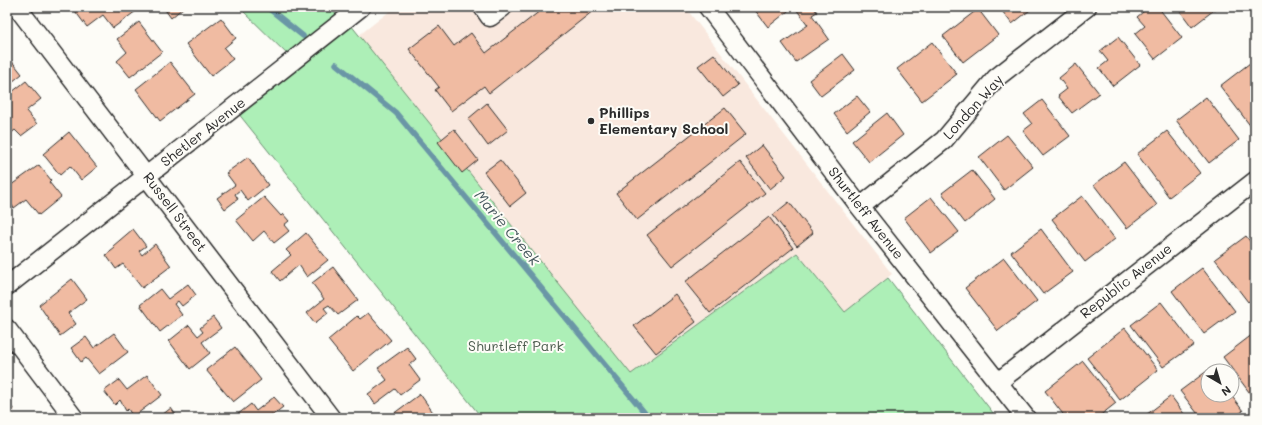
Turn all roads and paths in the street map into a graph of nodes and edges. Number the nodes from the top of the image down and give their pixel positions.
1 (17, 7) edge
2 (361, 7) edge
3 (483, 7) edge
4 (503, 7) edge
5 (708, 7) edge
6 (1085, 8) edge
7 (147, 176) junction
8 (1255, 181) edge
9 (860, 208) junction
10 (7, 286) edge
11 (7, 329) edge
12 (998, 382) junction
13 (74, 418) edge
14 (331, 418) edge
15 (1026, 418) edge

1 - 7 street, Russell Street
2 - 7 street, Shetler Avenue
3 - 4 street
5 - 9 street, Shurtleff Avenue
6 - 9 street, London Way
7 - 10 street, Shetler Avenue
7 - 14 street, Russell Street
8 - 12 street, Republic Avenue
9 - 12 street, Shurtleff Avenue
11 - 13 street
12 - 15 street, Shurtleff Avenue

